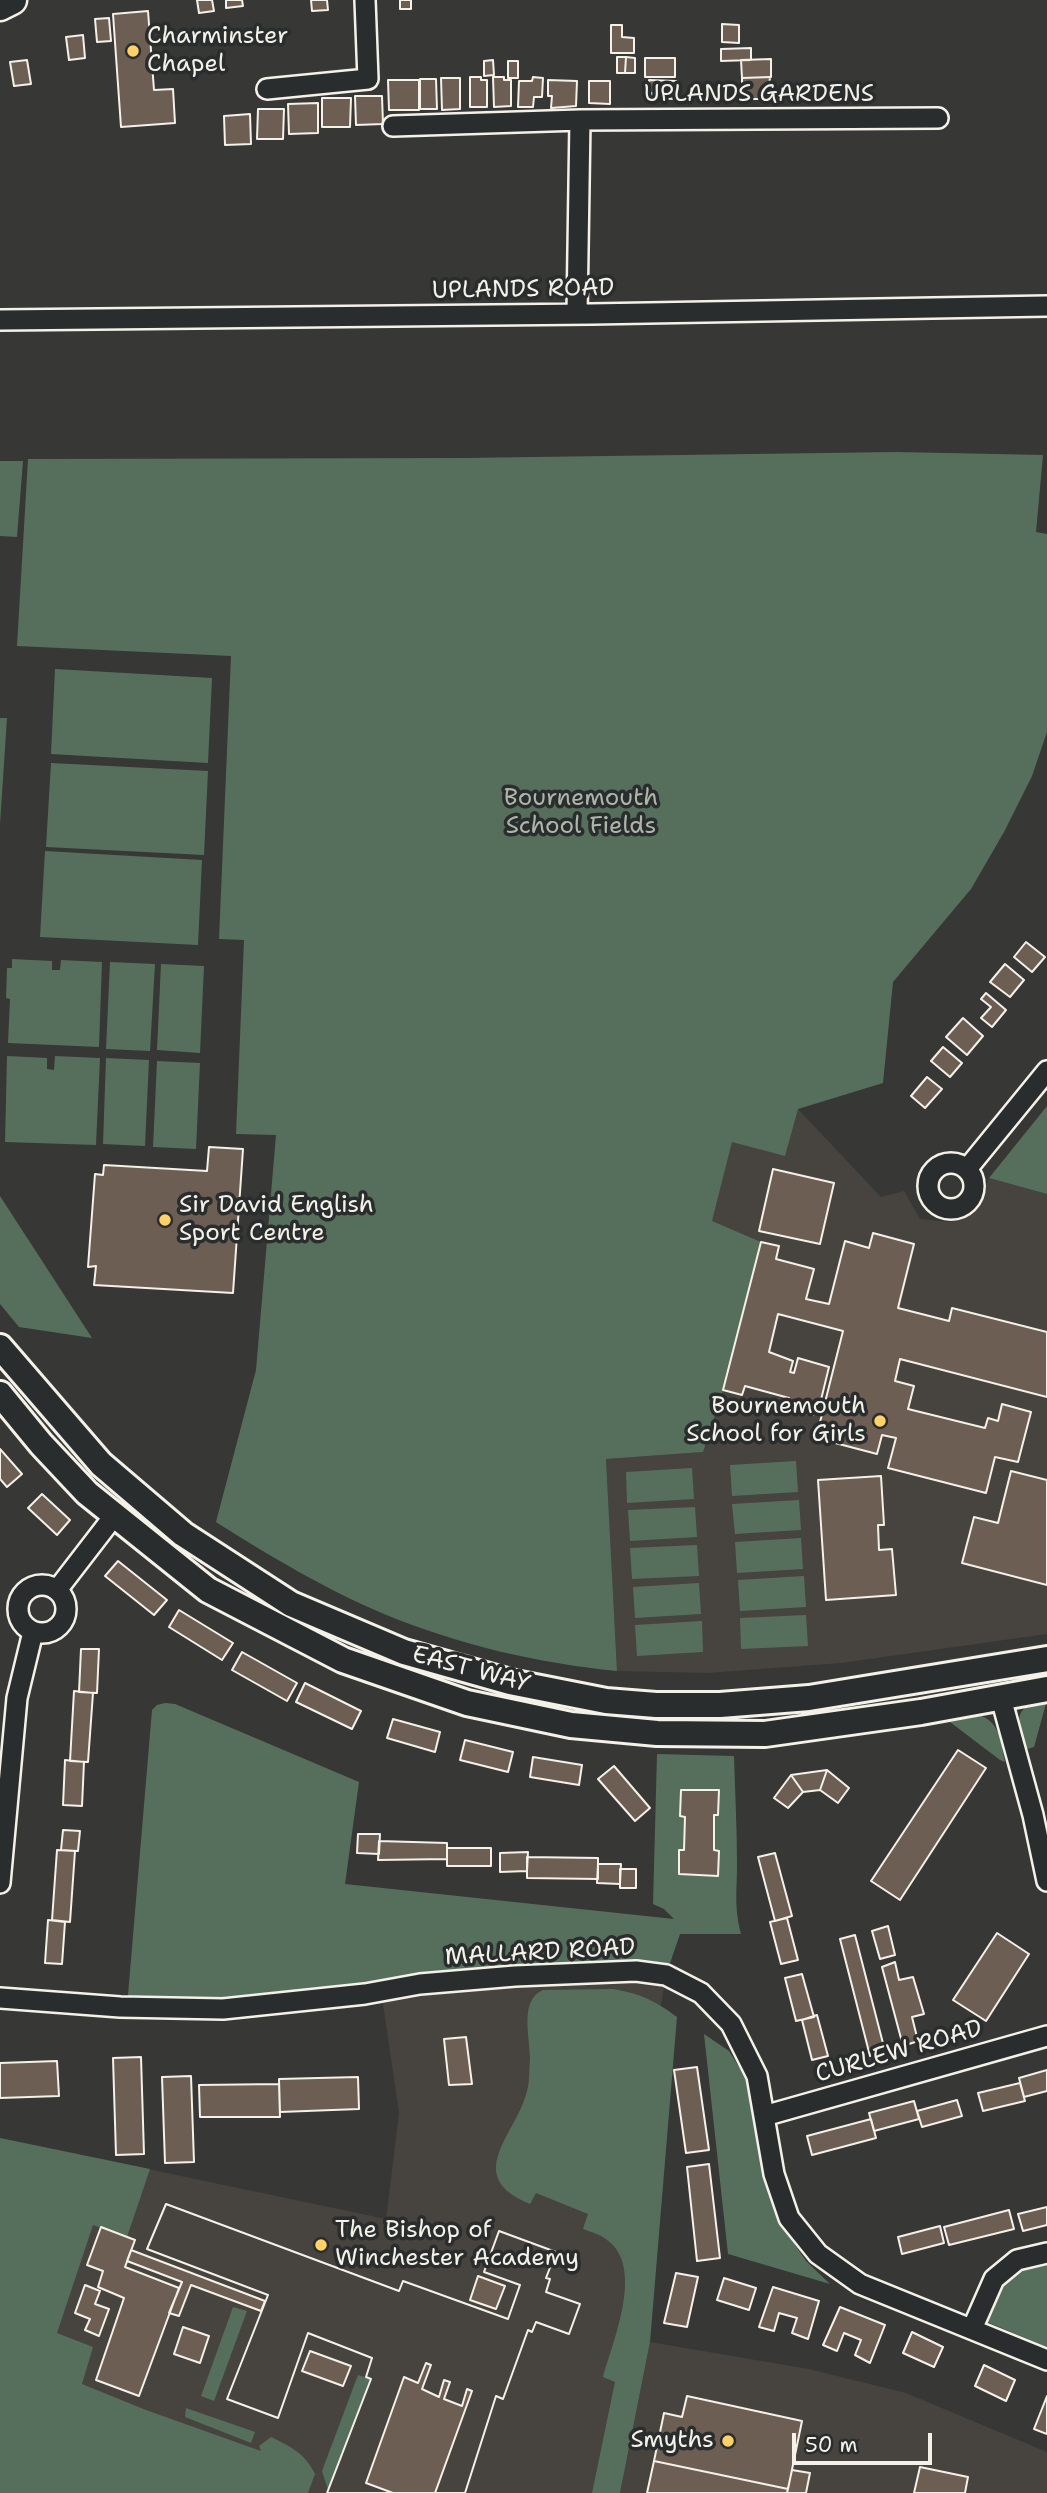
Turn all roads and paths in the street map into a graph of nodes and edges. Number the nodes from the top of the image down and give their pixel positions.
1 (12, 0) edge
2 (365, 0) edge
3 (0, 6) edge
4 (267, 89) dead end
5 (938, 118) dead end
6 (580, 120) junction
7 (393, 126) dead end
8 (1047, 306) edge
9 (577, 314) junction
10 (0, 320) edge
11 (1047, 1071) edge
12 (967, 1169) dead end
13 (0, 1347) edge
14 (0, 1394) edge
15 (114, 1516) junction
16 (57, 1590) junction
17 (33, 1632) junction
18 (1047, 1658) edge
19 (1047, 1689) edge
20 (1001, 1698) junction
21 (1047, 1881) edge
22 (0, 1884) edge
23 (0, 1998) edge
24 (1047, 2036) edge
25 (764, 2116) junction
26 (1047, 2253) edge
27 (972, 2329) junction
28 (1047, 2360) edge

1 - 3 main road
2 - 4 street
5 - 6 street, UPLANDS GARDENS
6 - 7 street, UPLANDS GARDENS
6 - 9 street
8 - 9 street, UPLANDS ROAD
9 - 10 street, UPLANDS ROAD
11 - 12 street
13 - 18 street, EAST WAY
14 - 15 street, EAST WAY
15 - 16 street
15 - 20 street, EAST WAY
16 - 17 street
16 - 17 street
17 - 22 street
19 - 20 street, EAST WAY
20 - 21 street
23 - 25 street, MALLARD ROAD
24 - 25 street, CURLEW ROAD
25 - 27 street, MALLARD ROAD
26 - 27 street
27 - 28 street, MALLARD ROAD

